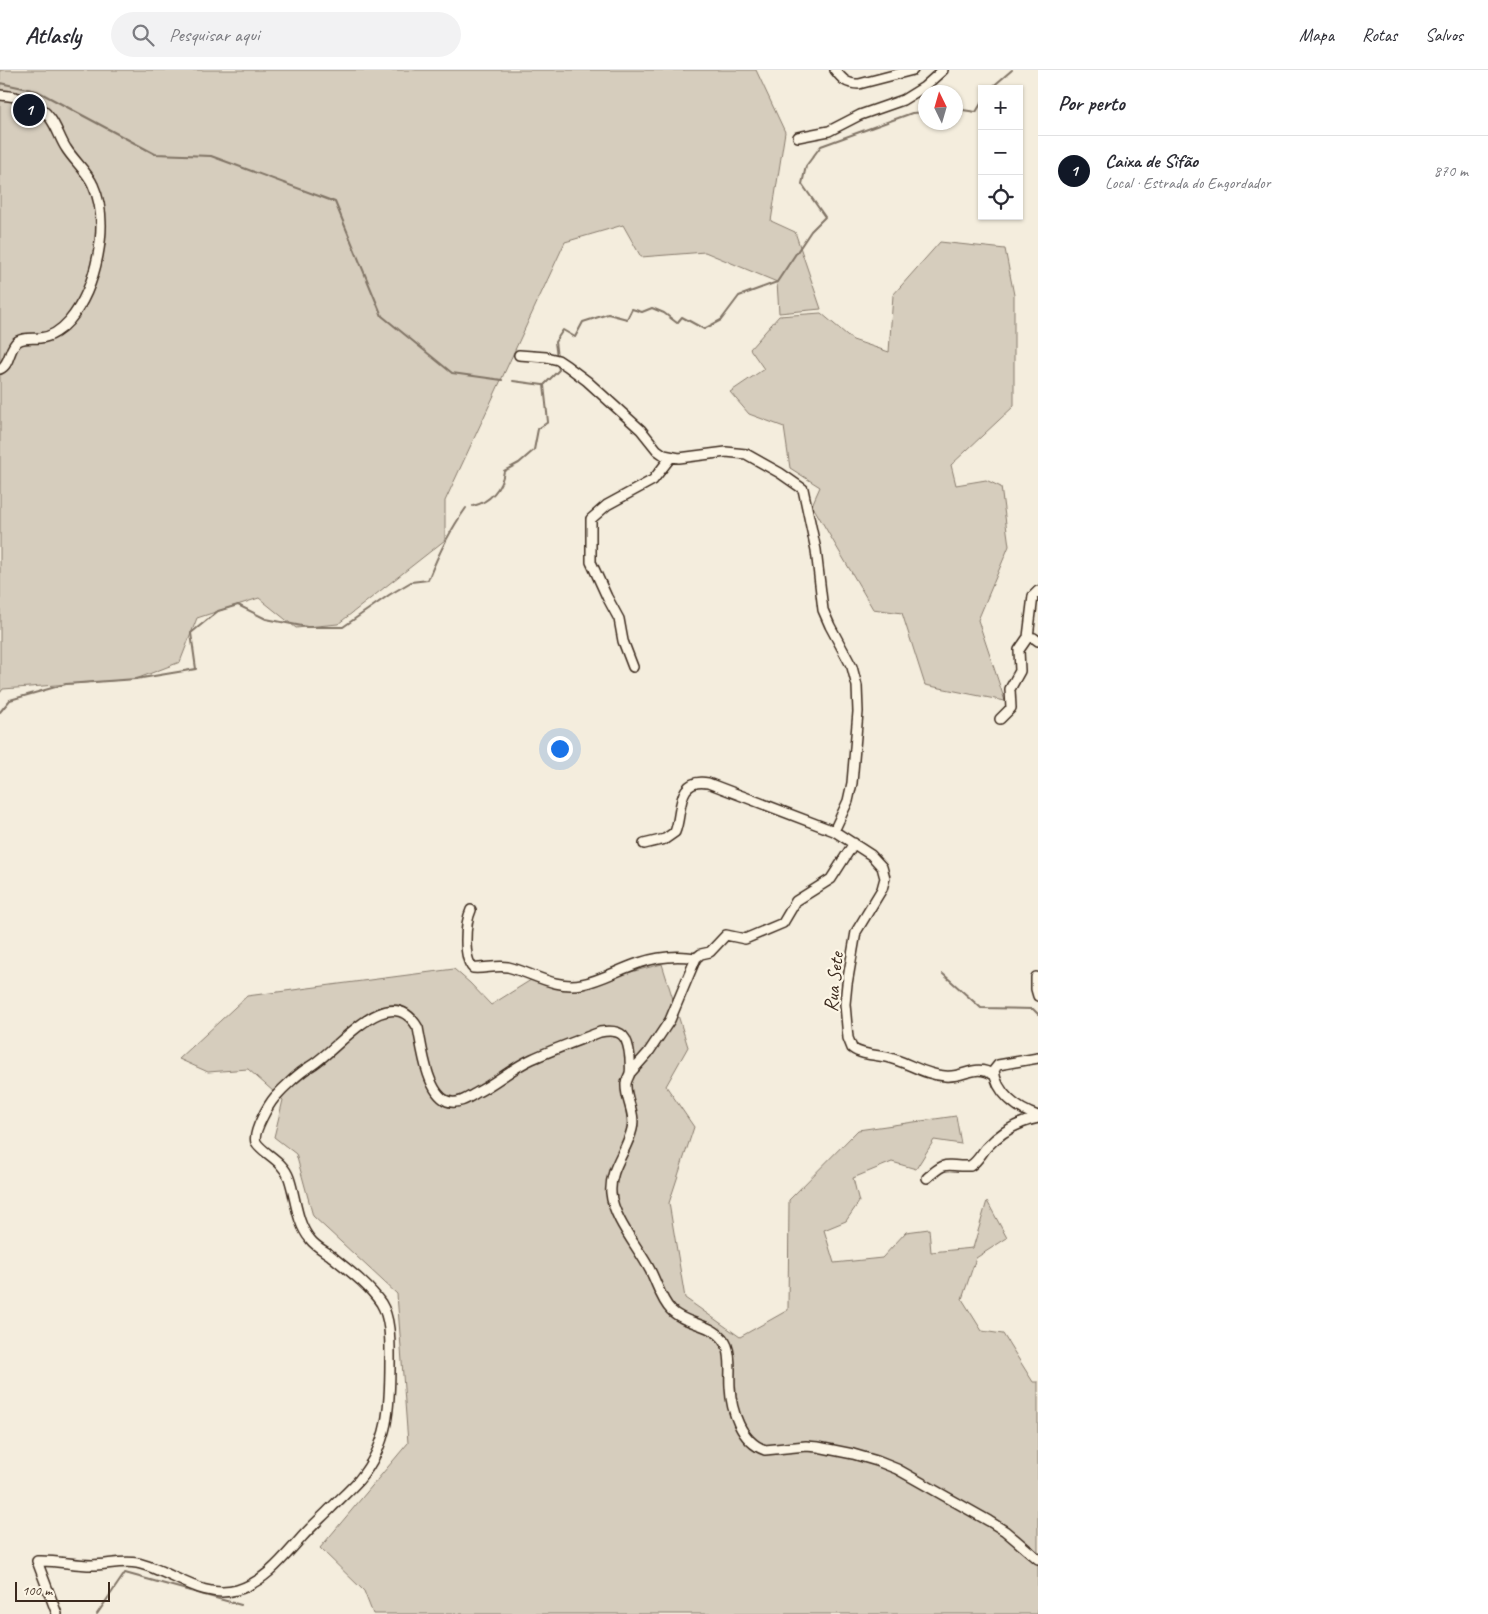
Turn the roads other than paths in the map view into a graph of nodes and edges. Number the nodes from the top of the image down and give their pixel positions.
1 (835, 70) edge
2 (943, 70) edge
3 (907, 71) edge
4 (0, 95) edge
5 (798, 137) dead end
6 (520, 355) dead end
7 (0, 369) edge
8 (671, 457) junction
9 (1038, 592) edge
10 (1028, 637) junction
11 (1038, 641) edge
12 (633, 666) dead end
13 (1000, 720) dead end
14 (834, 831) junction
15 (644, 844) dead end
16 (854, 844) junction
17 (471, 910) dead end
18 (696, 958) junction
19 (1036, 977) dead end
20 (1038, 996) edge
21 (1038, 1058) edge
22 (631, 1072) junction
23 (994, 1075) junction
24 (1038, 1117) edge
25 (927, 1178) dead end
26 (1038, 1559) edge
27 (57, 1614) edge

1 - 3 street
2 - 5 street
4 - 7 street
6 - 8 street
8 - 12 street
8 - 14 street
9 - 10 street
10 - 11 street
10 - 13 street
14 - 15 street, Rua Sete
14 - 16 street, Rua Sete
16 - 18 street
16 - 23 street, Rua Sete
17 - 18 street
18 - 22 street
19 - 20 street
21 - 23 street
22 - 26 street
22 - 27 street
23 - 24 street
24 - 25 street

